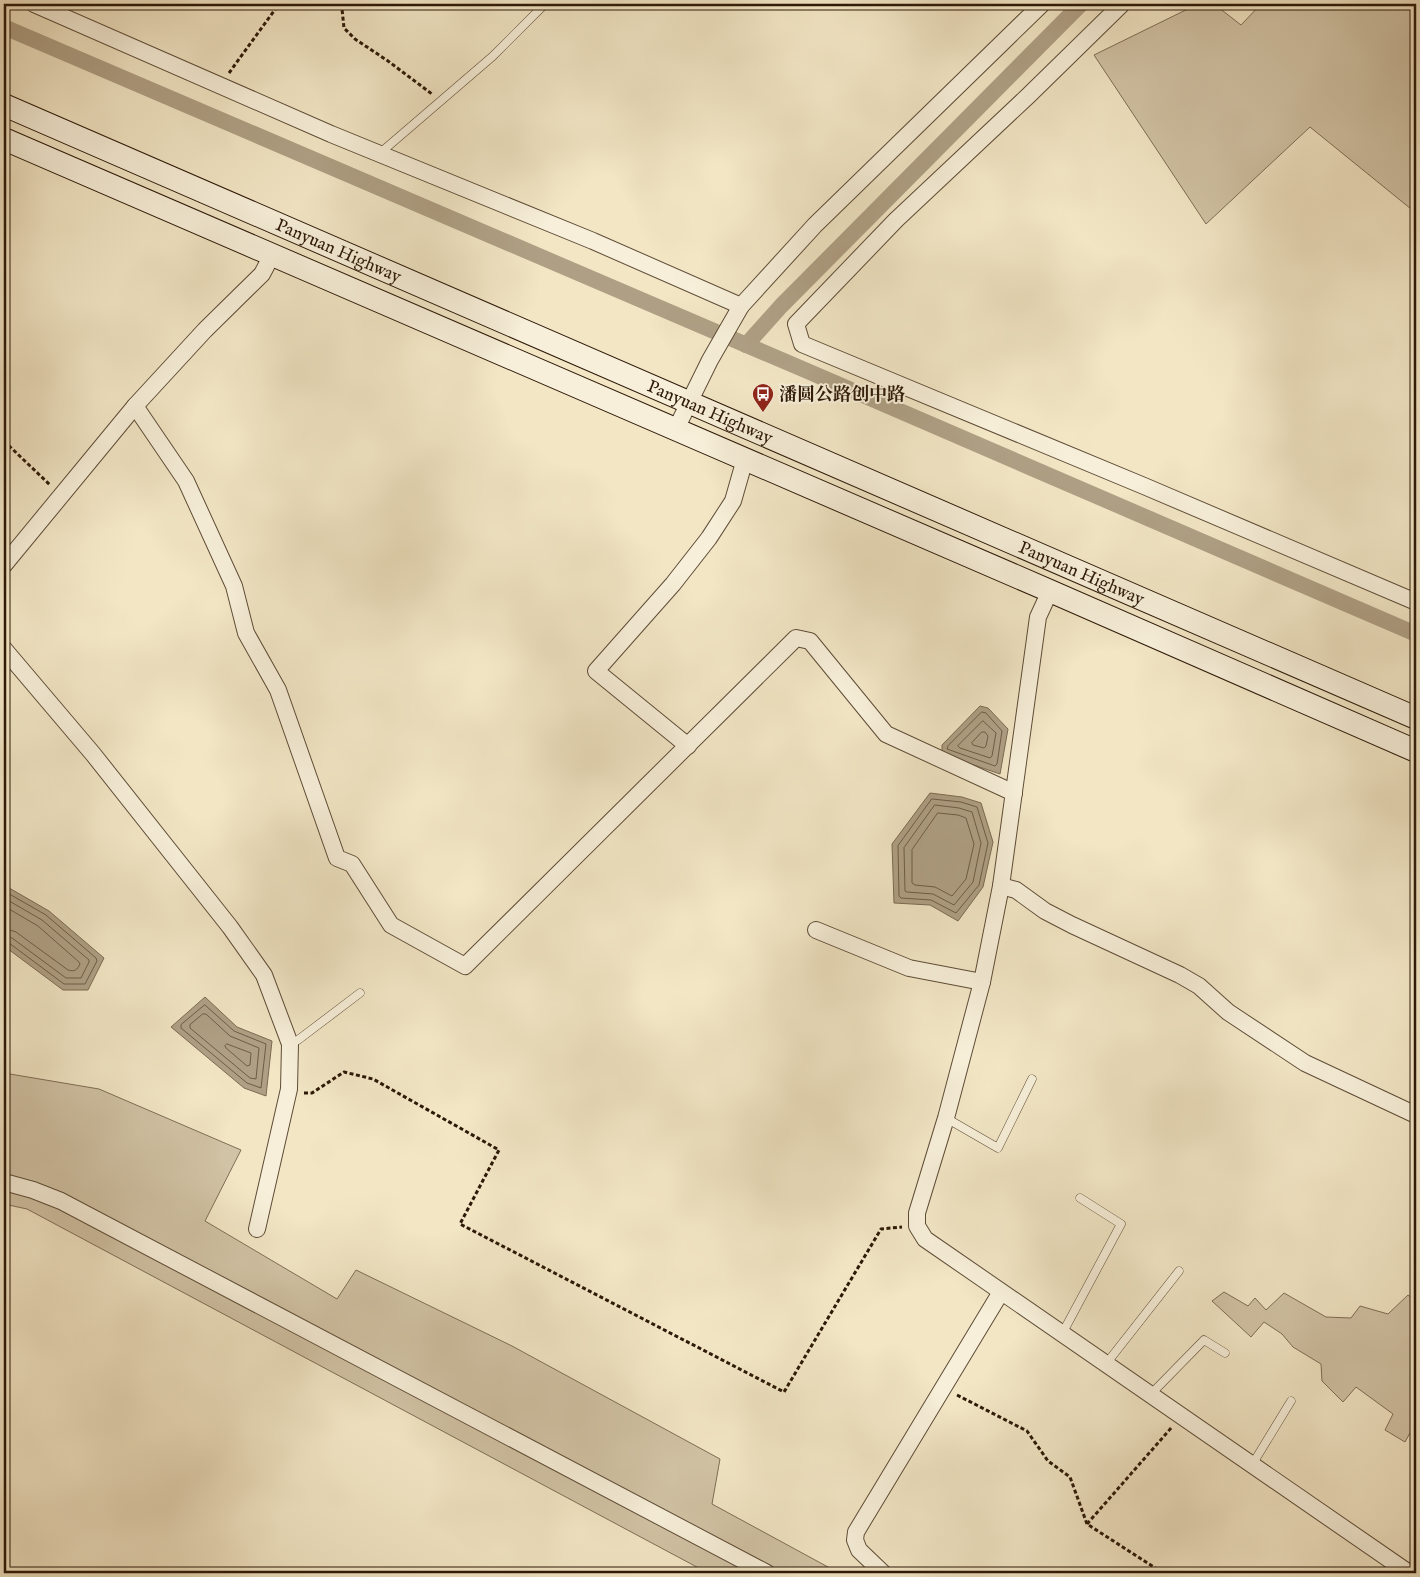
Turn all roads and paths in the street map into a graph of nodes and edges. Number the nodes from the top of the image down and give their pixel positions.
1 (34, 4) edge
2 (279, 4) edge
3 (344, 4) edge
4 (546, 4) edge
5 (1042, 4) edge
6 (1122, 4) edge
7 (220, 86) junction
8 (441, 101) junction
9 (4, 105) edge
10 (4, 139) edge
11 (379, 154) junction
12 (272, 255) junction
13 (741, 306) junction
14 (688, 402) junction
15 (135, 406) junction
16 (676, 429) junction
17 (4, 441) edge
18 (745, 459) junction
19 (60, 495) junction
20 (4, 565) edge
21 (1050, 591) junction
22 (1416, 602) edge
23 (4, 650) edge
24 (1416, 718) edge
25 (688, 746) junction
26 (1416, 751) edge
27 (1014, 794) junction
28 (1001, 886) junction
29 (816, 930) dead end
30 (982, 982) junction
31 (360, 993) dead end
32 (290, 1044) junction
33 (1032, 1079) dead end
34 (289, 1089) junction
35 (1416, 1115) edge
36 (946, 1118) junction
37 (4, 1182) edge
38 (1080, 1198) dead end
39 (917, 1226) junction
40 (257, 1229) dead end
41 (1179, 1271) dead end
42 (1001, 1292) junction
43 (1062, 1334) junction
44 (1225, 1353) dead end
45 (1106, 1364) junction
46 (943, 1388) junction
47 (1150, 1395) junction
48 (1291, 1401) dead end
49 (1181, 1416) junction
50 (1252, 1466) junction
51 (1087, 1524) junction
52 (767, 1573) edge
53 (883, 1573) edge
54 (1163, 1573) edge
55 (1409, 1573) edge

1 - 7 street
2 - 7 path
3 - 8 path
4 - 8 lane
5 - 13 street
6 - 22 street
7 - 11 street
8 - 11 lane
9 - 14 main road, Panyuan Highway
10 - 12 main road, Panyuan Highway
11 - 13 street
12 - 15 street
12 - 16 main road, Panyuan Highway
13 - 14 street
14 - 16 street
14 - 24 main road, Panyuan Highway
15 - 19 street
15 - 25 street
16 - 18 main road, Panyuan Highway
17 - 19 path
18 - 21 main road, Panyuan Highway
18 - 25 street
19 - 20 street
21 - 26 main road, Panyuan Highway
21 - 27 street
23 - 32 street
25 - 27 street
27 - 28 street
28 - 30 street
28 - 35 street
29 - 30 street
30 - 36 street
31 - 32 lane
32 - 34 street
33 - 36 lane
34 - 39 path
34 - 40 street
36 - 39 street
37 - 52 street
38 - 43 lane
39 - 42 street
41 - 45 lane
42 - 43 street
42 - 46 street
43 - 45 street
44 - 47 lane
45 - 47 street
46 - 51 path
46 - 53 street
47 - 49 street
48 - 50 lane
49 - 50 street
49 - 51 path
50 - 55 street
51 - 54 path

